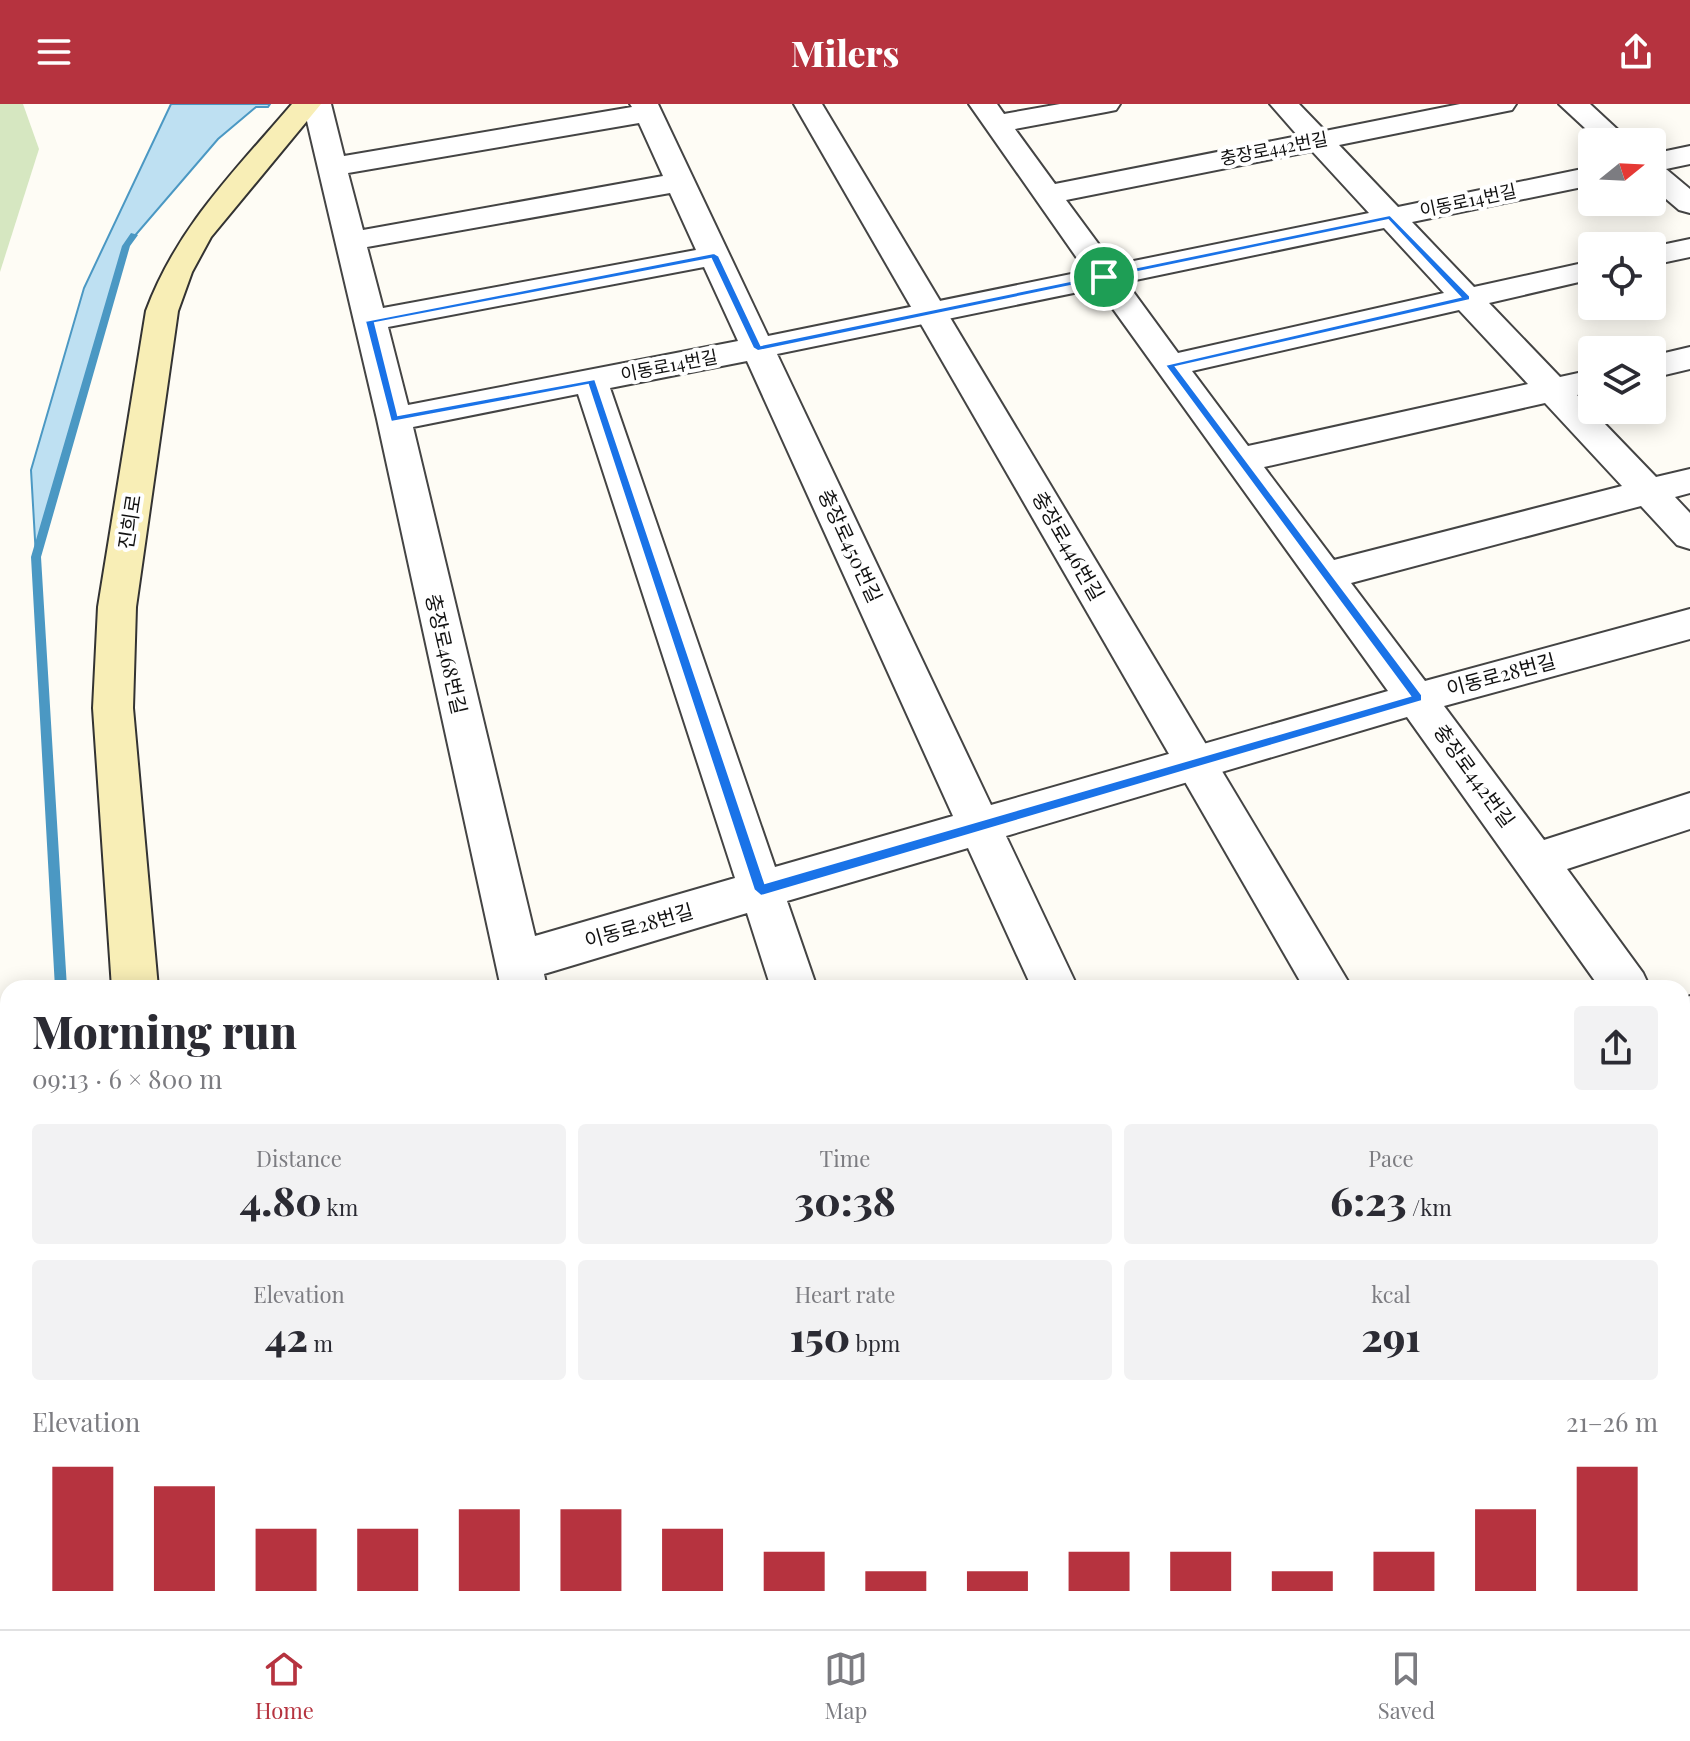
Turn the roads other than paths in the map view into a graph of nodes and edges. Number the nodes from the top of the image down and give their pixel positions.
1 (307, 104) edge
2 (317, 104) edge
3 (808, 104) edge
4 (1106, 104) edge
5 (1284, 104) edge
6 (1502, 104) edge
7 (1573, 104) edge
8 (646, 108) edge
9 (990, 114) edge
10 (1601, 128) edge
11 (1318, 140) junction
12 (1690, 155) edge
13 (1666, 160) edge
14 (332, 167) junction
15 (1578, 179) edge
16 (680, 182) junction
17 (1666, 184) edge
18 (1046, 195) junction
19 (1690, 204) edge
20 (1390, 217) junction
21 (351, 241) junction
22 (1690, 248) edge
23 (1666, 253) edge
24 (714, 256) junction
25 (1578, 273) edge
26 (1104, 277) junction
27 (1467, 298) junction
28 (931, 313) junction
29 (369, 321) junction
30 (758, 348) junction
31 (1690, 358) edge
32 (1666, 364) edge
33 (1170, 365) junction
34 (591, 381) junction
35 (1578, 384) edge
36 (1552, 390) junction
37 (394, 419) junction
38 (1240, 460) junction
39 (1690, 481) edge
40 (1648, 492) junction
41 (1690, 536) edge
42 (1327, 576) junction
43 (1690, 624) edge
44 (1418, 698) junction
45 (1196, 763) junction
46 (1690, 811) edge
47 (981, 827) junction
48 (1536, 861) junction
49 (761, 890) junction
50 (521, 975) edge
51 (134, 980) edge
52 (791, 980) edge
53 (1051, 980) edge
54 (1324, 980) edge
55 (1621, 980) edge

1 - 51 main road, 진희로
2 - 14 street, 충장로468번길
3 - 28 street, 충장로446번길
4 - 9 street, 충장로442번길
5 - 11 street
6 - 11 street, 충장로442번길
7 - 10 street
8 - 14 street
8 - 16 street, 충장로450번길
9 - 18 street, 충장로442번길
11 - 18 street, 충장로442번길
11 - 20 street
12 - 13 street
14 - 21 street, 충장로468번길
15 - 20 street, 이동로14번길
16 - 21 street
16 - 24 street, 충장로450번길
17 - 19 street
18 - 26 street, 충장로442번길
20 - 26 street, 이동로14번길
20 - 27 street
21 - 29 street, 충장로468번길
22 - 23 street
24 - 29 street
24 - 30 street, 충장로450번길
25 - 27 street
26 - 28 street, 이동로14번길
26 - 33 street, 충장로442번길
27 - 33 street
27 - 36 street
28 - 30 street, 이동로14번길
28 - 45 street, 충장로446번길
29 - 37 street, 충장로468번길
30 - 34 street, 이동로14번길
30 - 47 street, 충장로450번길
31 - 32 street
33 - 38 street, 충장로442번길
34 - 37 street, 이동로14번길
34 - 49 street, 이동로14번길
35 - 36 street
36 - 38 street
36 - 40 street
37 - 50 street, 충장로468번길
38 - 42 street, 충장로442번길
39 - 40 street
40 - 41 street
40 - 42 street
42 - 44 street, 충장로442번길
43 - 44 street, 이동로28번길
44 - 45 street, 이동로28번길
44 - 48 street, 충장로442번길
45 - 47 street, 이동로28번길
45 - 54 street, 충장로446번길
46 - 48 street
47 - 49 street, 이동로28번길
47 - 53 street, 충장로450번길
48 - 55 street, 충장로442번길
49 - 50 street, 이동로28번길
49 - 52 street

